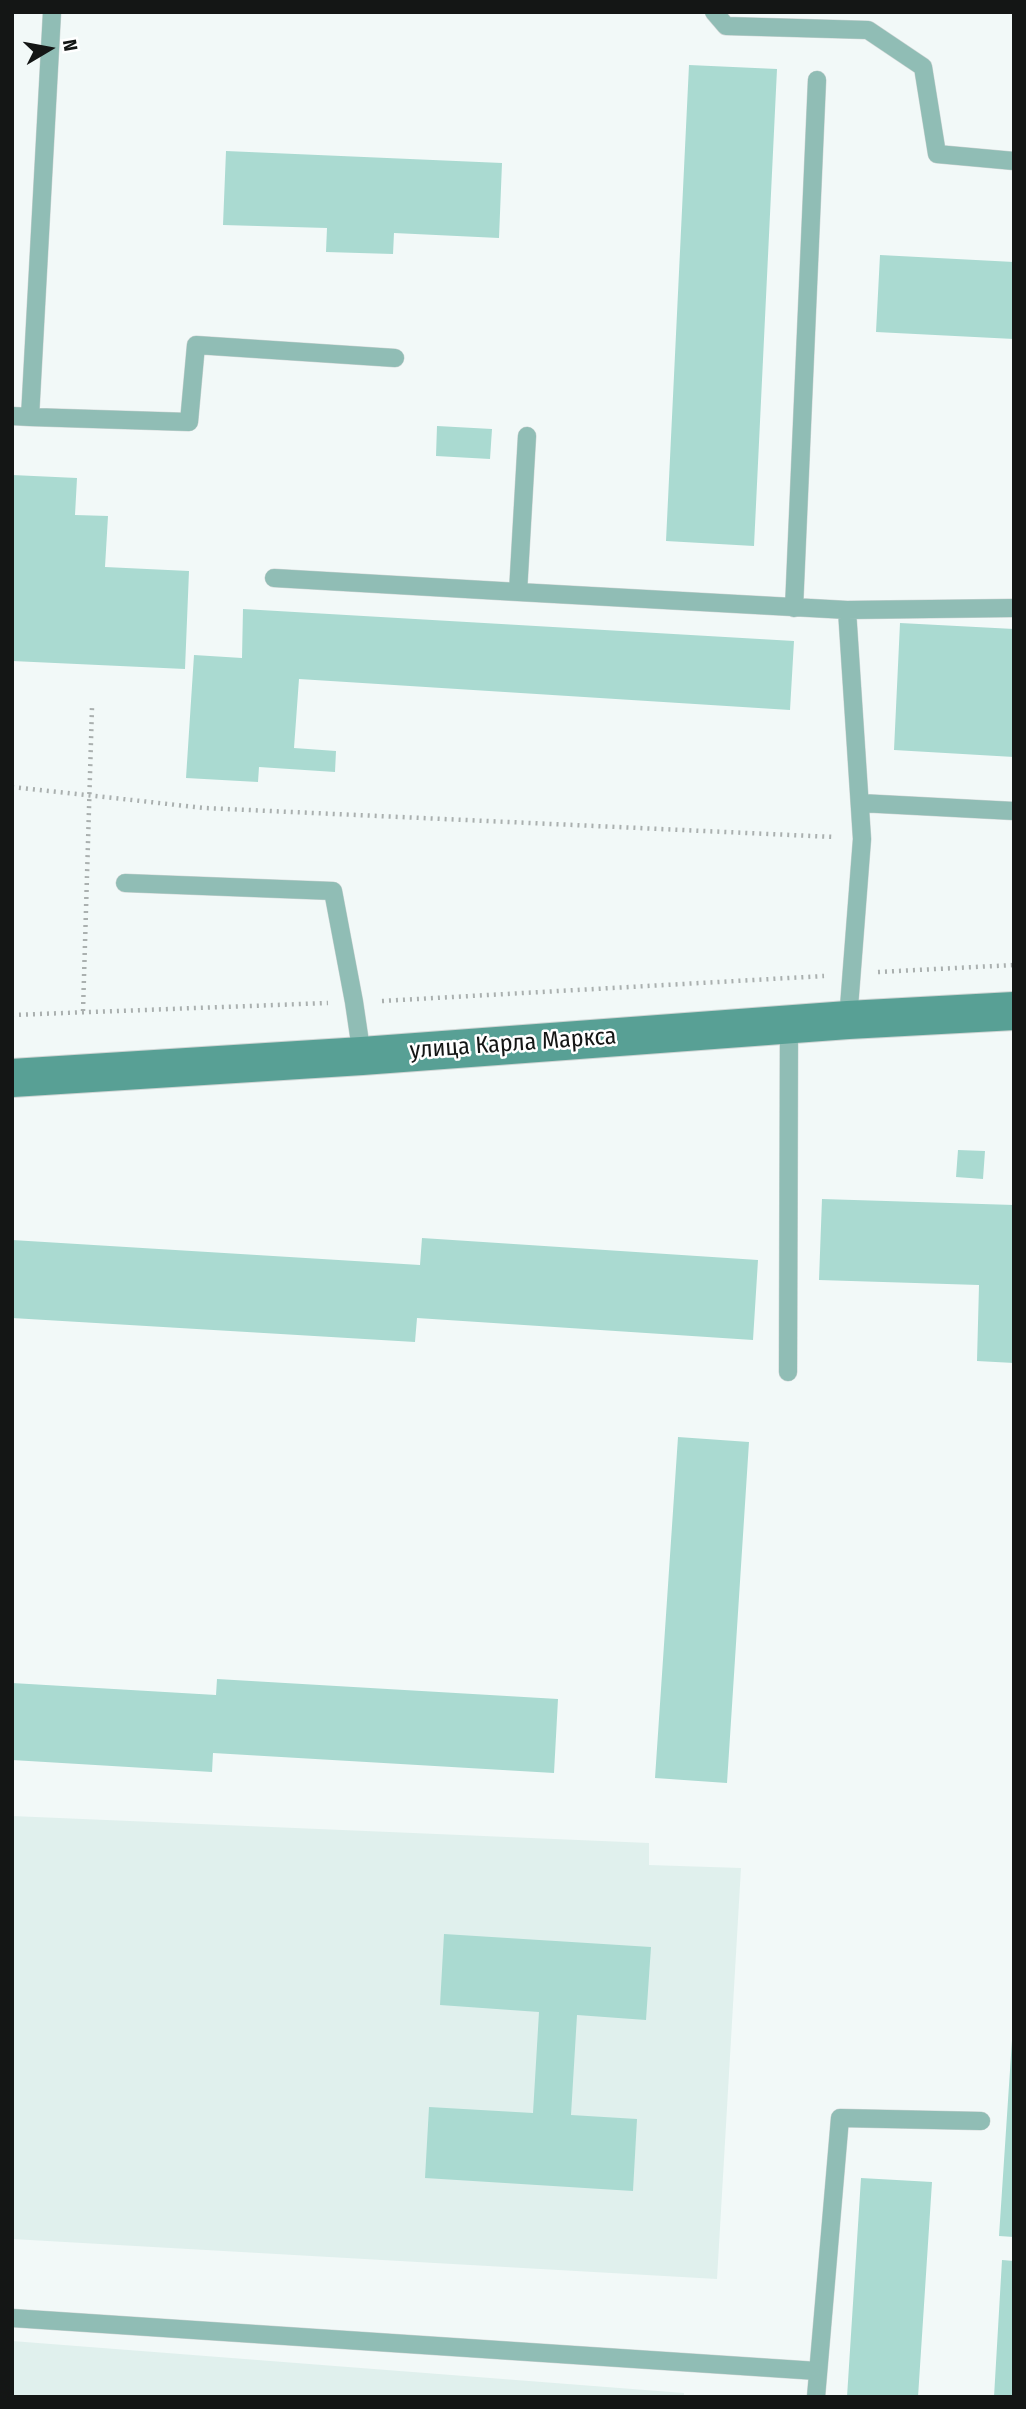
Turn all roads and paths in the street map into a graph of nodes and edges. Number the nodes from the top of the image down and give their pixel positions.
1 (52, 12) edge
2 (714, 12) edge
3 (817, 80) dead end
4 (1014, 162) edge
5 (395, 358) dead end
6 (21, 416) edge
7 (527, 436) dead end
8 (274, 578) dead end
9 (518, 592) junction
10 (794, 608) junction
11 (1014, 608) edge
12 (847, 611) junction
13 (92, 707) dead end
14 (12, 787) edge
15 (88, 795) junction
16 (860, 803) junction
17 (1014, 811) edge
18 (862, 839) junction
19 (125, 883) dead end
20 (1014, 965) edge
21 (851, 974) junction
22 (354, 1002) junction
23 (83, 1011) junction
24 (1014, 1011) edge
25 (12, 1015) edge
26 (848, 1020) junction
27 (789, 1024) junction
28 (362, 1056) junction
29 (12, 1078) edge
30 (788, 1373) dead end
31 (981, 2121) dead end
32 (12, 2318) edge
33 (817, 2371) junction
34 (816, 2397) edge

1 - 6 lane
2 - 4 lane
3 - 10 lane
5 - 6 lane
7 - 9 lane
8 - 9 lane
9 - 10 lane
10 - 12 lane
11 - 12 lane
12 - 16 lane
13 - 15 path
14 - 15 path
15 - 18 path
15 - 23 path
16 - 17 lane
16 - 18 lane
18 - 21 lane
19 - 22 lane
20 - 21 path
21 - 22 path
21 - 26 lane
22 - 23 path
22 - 28 lane
23 - 25 path
24 - 26 main road, улица Карла Маркса
26 - 27 main road, улица Карла Маркса
27 - 28 main road, улица Карла Маркса
27 - 30 lane
28 - 29 main road, улица Карла Маркса
31 - 33 lane
32 - 33 lane
33 - 34 lane

